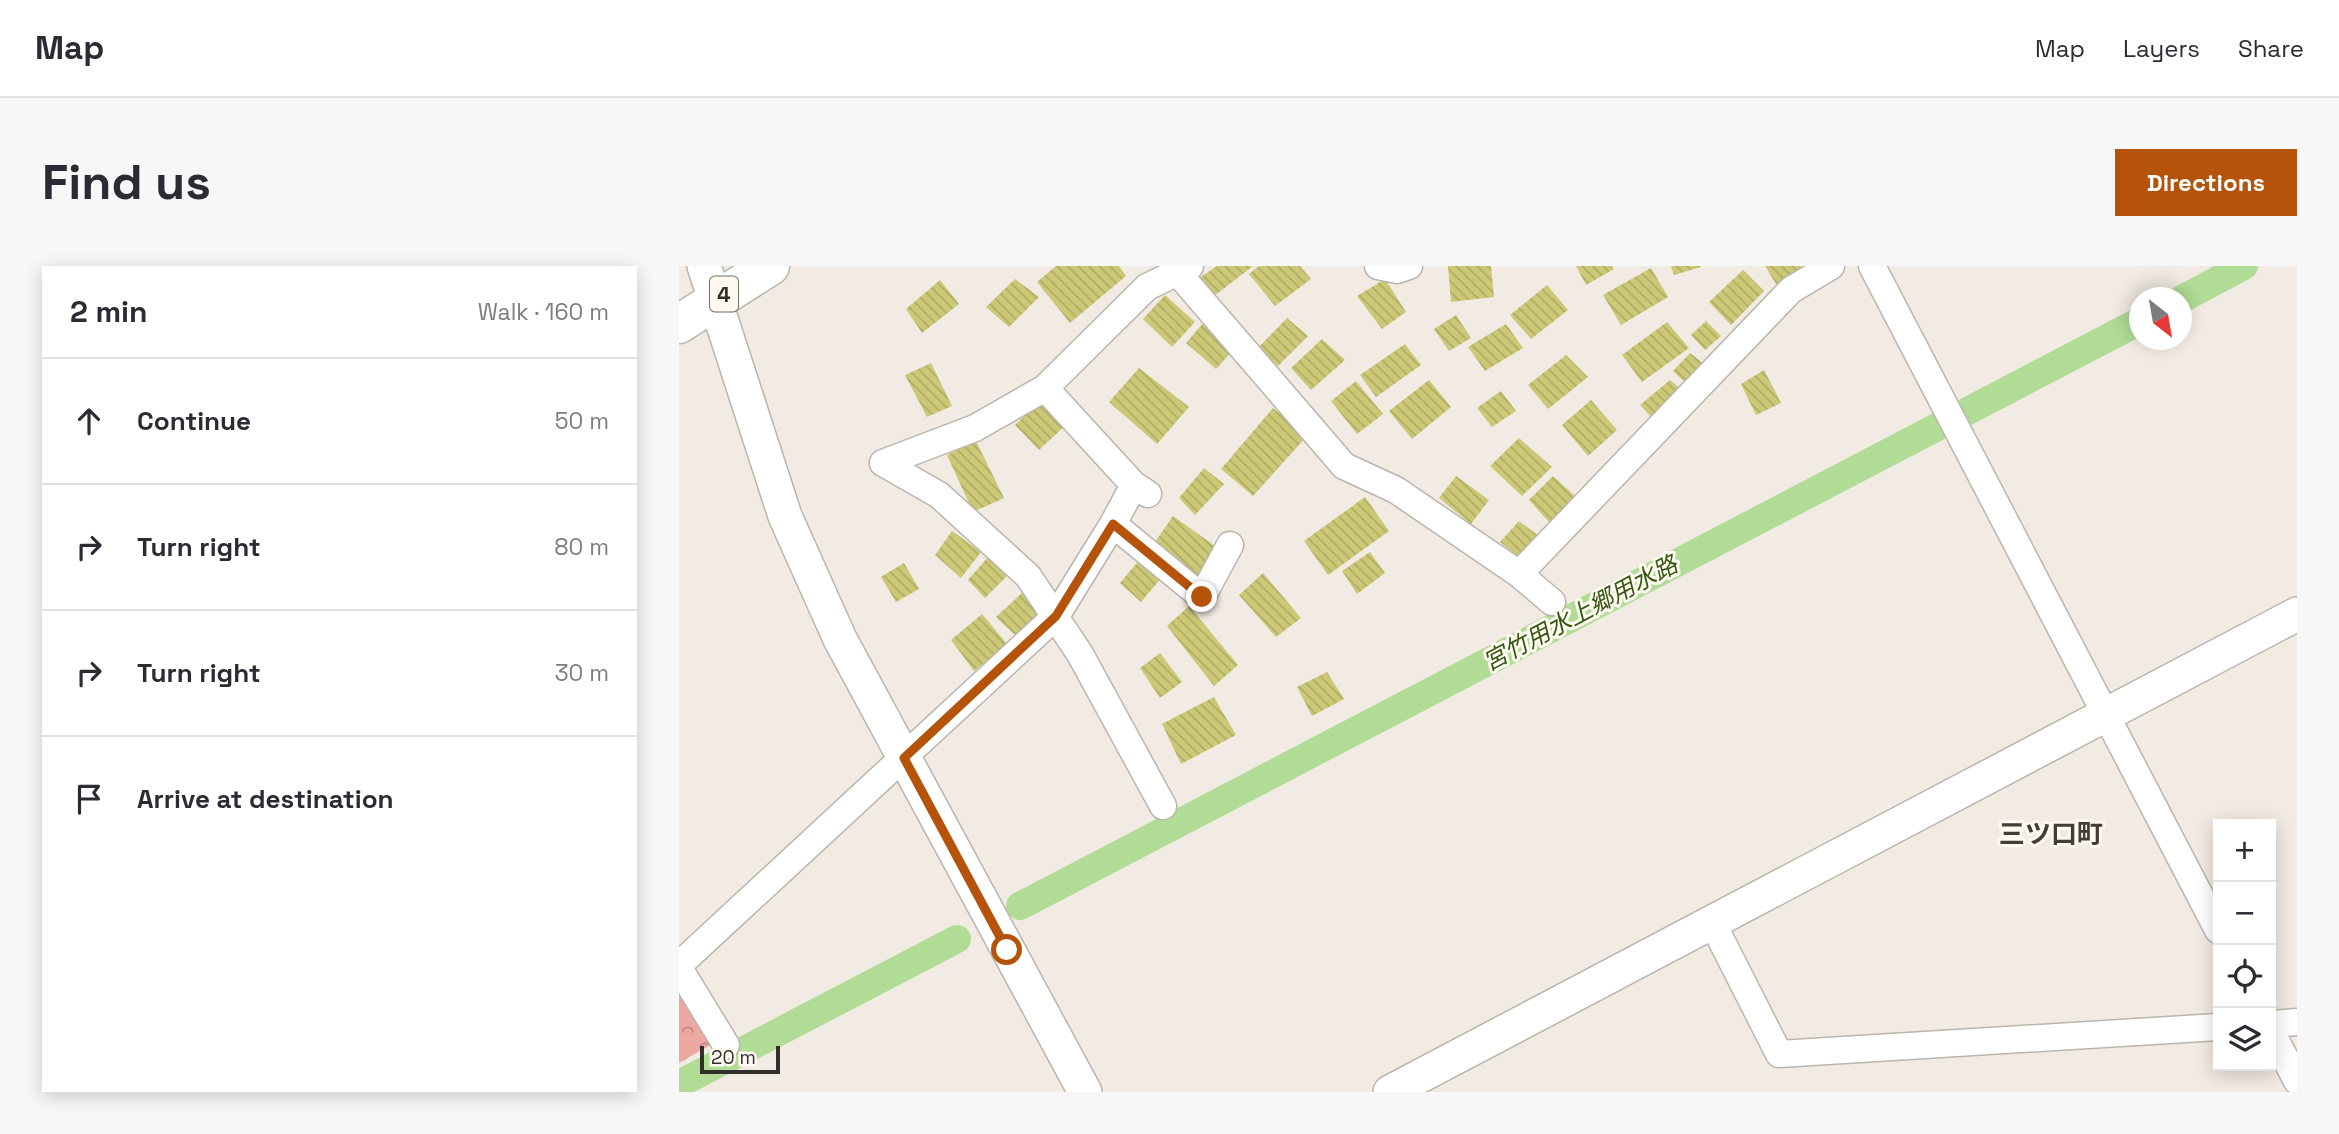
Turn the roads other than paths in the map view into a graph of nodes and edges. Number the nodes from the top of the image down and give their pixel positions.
1 (770, 266) edge
2 (1378, 266) edge
3 (1409, 266) edge
4 (1831, 266) edge
5 (1872, 266) edge
6 (1184, 270) edge
7 (709, 283) edge
8 (679, 324) edge
9 (1045, 388) junction
10 (1113, 524) junction
11 (1230, 545) dead end
12 (1519, 574) junction
13 (1552, 601) dead end
14 (2297, 614) edge
15 (1056, 616) junction
16 (2105, 715) junction
17 (904, 758) junction
18 (1163, 806) dead end
19 (2213, 920) edge
20 (1712, 922) junction
21 (679, 967) edge
22 (2297, 1022) edge
23 (2276, 1024) edge
24 (2213, 1027) edge
25 (2276, 1041) edge
26 (726, 1045) dead end
27 (2297, 1081) edge
28 (1084, 1092) edge
29 (1390, 1092) edge

1 - 7 main road, 4
2 - 3 street
4 - 12 street
5 - 16 street
6 - 9 street
6 - 12 street
7 - 8 main road, 4
7 - 17 street
9 - 10 street
9 - 15 street
10 - 11 street
10 - 15 street
12 - 13 street
14 - 16 street
15 - 17 street
15 - 18 street
16 - 19 street
16 - 20 street
17 - 21 street
17 - 28 street
20 - 24 street
20 - 29 street
21 - 26 street
22 - 23 street
25 - 27 street

